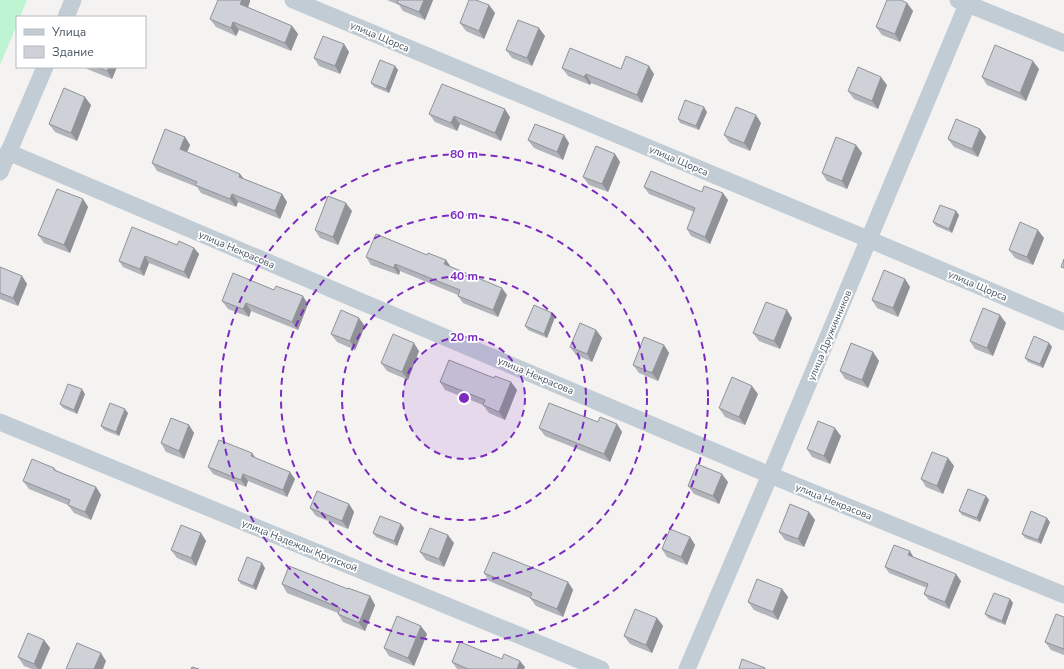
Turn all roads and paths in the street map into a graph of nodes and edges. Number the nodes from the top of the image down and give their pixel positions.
1 (73, 0) edge
2 (293, 0) edge
3 (965, 1) edge
4 (66, 16) edge
5 (1064, 43) edge
6 (45, 68) edge
7 (8, 152) junction
8 (0, 172) edge
9 (868, 239) junction
10 (1064, 322) edge
11 (0, 422) edge
12 (770, 475) junction
13 (1064, 595) edge
14 (601, 669) edge
15 (687, 669) edge

1 - 4 street
2 - 9 street, улица Щорса
3 - 5 street
3 - 9 street, улица Дружинников
6 - 7 street
7 - 8 street
7 - 12 street, улица Некрасова
9 - 10 street, улица Щорса
9 - 12 street, улица Дружинников
11 - 14 street, улица Надежды Крупской
12 - 13 street, улица Некрасова
12 - 15 street, улица Дружинников

